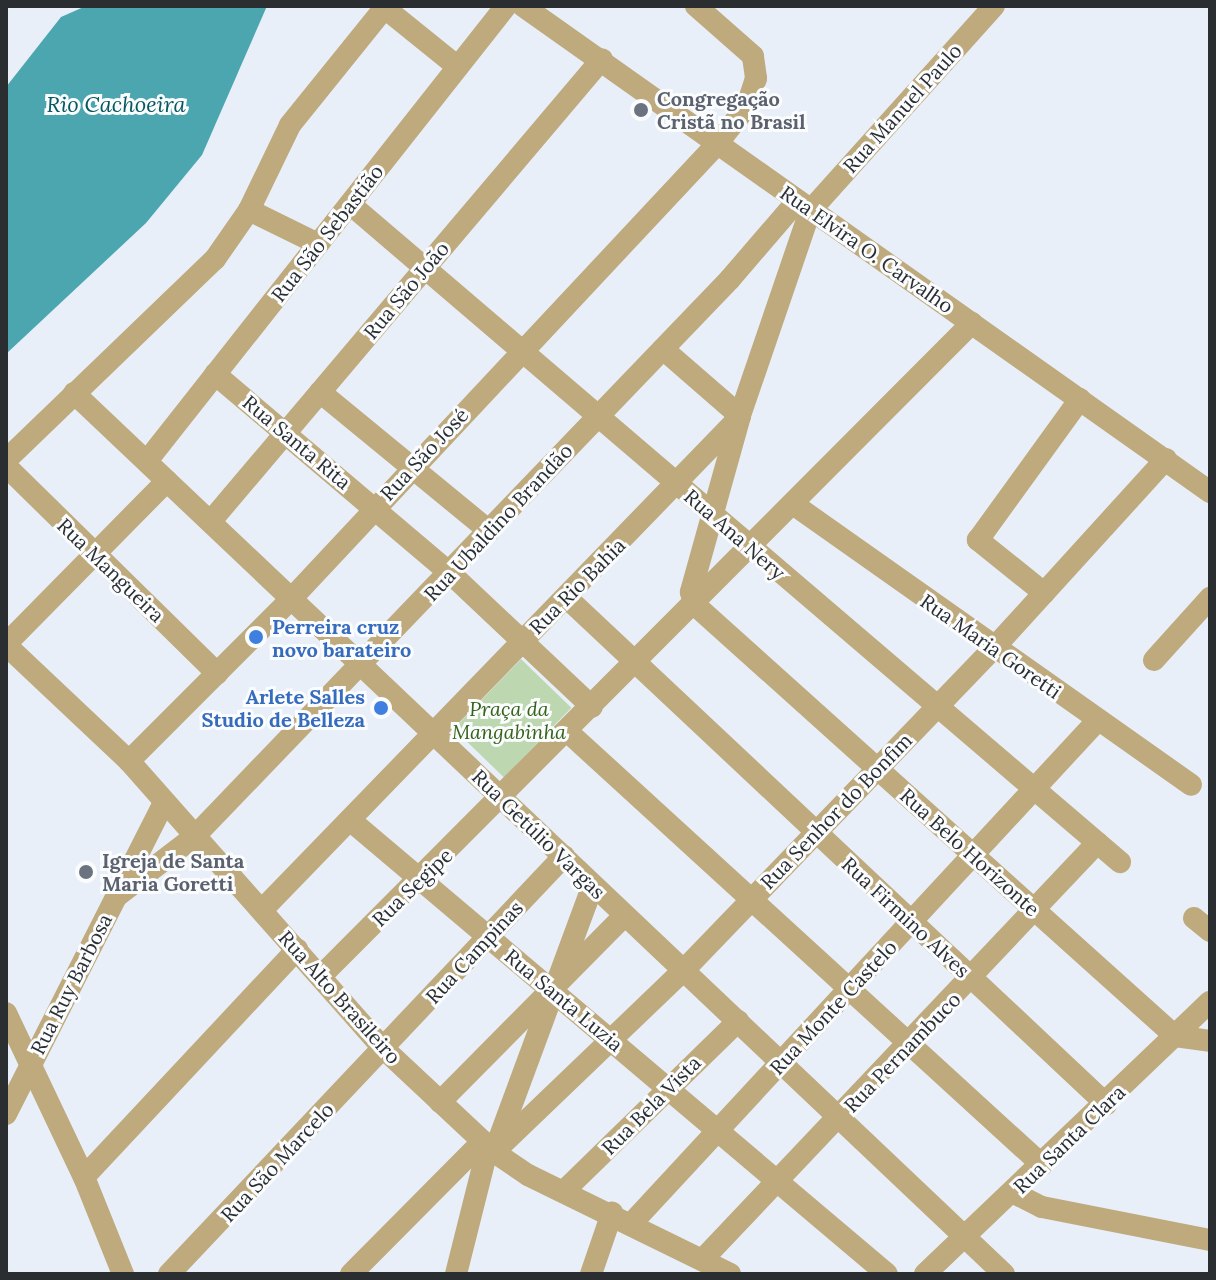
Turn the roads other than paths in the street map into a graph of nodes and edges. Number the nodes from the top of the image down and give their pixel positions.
1 (506, 6) edge
2 (523, 6) edge
3 (696, 6) edge
4 (994, 6) edge
5 (386, 7) edge
6 (602, 59) junction
7 (458, 67) junction
8 (717, 144) junction
9 (350, 204) junction
10 (804, 206) junction
11 (249, 210) junction
12 (318, 244) junction
13 (425, 268) junction
14 (972, 323) junction
15 (521, 349) junction
16 (663, 349) junction
17 (215, 374) junction
18 (320, 392) junction
19 (74, 393) junction
20 (1080, 399) junction
21 (599, 416) junction
22 (740, 416) junction
23 (286, 432) junction
24 (1166, 459) junction
25 (147, 461) junction
26 (6, 463) edge
27 (411, 469) junction
28 (167, 481) junction
29 (679, 485) junction
30 (1210, 492) edge
31 (793, 504) junction
32 (374, 507) junction
33 (710, 513) junction
34 (211, 521) junction
35 (489, 531) junction
36 (750, 547) junction
37 (95, 554) junction
38 (450, 573) junction
39 (1044, 593) junction
40 (293, 597) junction
41 (566, 597) junction
42 (1210, 598) edge
43 (694, 604) junction
44 (520, 643) junction
45 (6, 644) edge
46 (993, 649) junction
47 (1154, 660) dead end
48 (636, 663) junction
49 (362, 664) junction
50 (217, 673) junction
51 (592, 707) junction
52 (936, 708) junction
53 (1098, 720) junction
54 (434, 732) junction
55 (568, 732) junction
56 (129, 761) junction
57 (877, 769) junction
58 (1191, 785) dead end
59 (1035, 791) junction
60 (502, 798) junction
61 (164, 802) junction
62 (350, 820) junction
63 (817, 833) junction
64 (194, 837) junction
65 (1097, 843) junction
66 (564, 856) junction
67 (975, 856) junction
68 (1120, 862) dead end
69 (420, 880) junction
70 (593, 885) junction
71 (117, 896) junction
72 (751, 899) junction
73 (262, 910) junction
74 (1037, 912) junction
75 (624, 916) junction
76 (912, 922) junction
77 (488, 937) junction
78 (297, 949) junction
79 (682, 972) junction
80 (321, 976) junction
81 (973, 979) junction
82 (551, 990) junction
83 (850, 990) junction
84 (1210, 1002) edge
85 (6, 1013) edge
86 (738, 1021) junction
87 (1175, 1036) junction
88 (613, 1041) junction
89 (1210, 1041) edge
90 (910, 1045) junction
91 (383, 1048) junction
92 (6, 1053) edge
93 (30, 1063) junction
94 (782, 1063) junction
95 (667, 1087) junction
96 (440, 1102) junction
97 (1106, 1104) junction
98 (6, 1114) edge
99 (841, 1115) junction
100 (718, 1130) junction
101 (488, 1146) junction
102 (1042, 1165) junction
103 (84, 1177) junction
104 (778, 1180) junction
105 (565, 1190) junction
106 (1014, 1193) junction
107 (622, 1218) junction
108 (966, 1237) junction
109 (1210, 1240) edge
110 (704, 1258) junction
111 (123, 1274) edge
112 (169, 1274) edge
113 (351, 1274) edge
114 (456, 1274) edge
115 (591, 1274) edge
116 (730, 1274) edge
117 (887, 1274) edge
118 (925, 1274) edge
119 (1004, 1274) edge

1 - 7 street, Rua São Sebastião
2 - 6 street, Rua Elvira O. Carvalho
3 - 8 street, Rua São José
4 - 10 street, Rua Manuel Paulo
5 - 7 street
5 - 11 street
6 - 8 street, Rua Elvira O. Carvalho
6 - 13 street, Rua São João
7 - 9 street, Rua São Sebastião
8 - 10 street, Rua Elvira O. Carvalho
8 - 15 street, Rua São José
9 - 12 street, Rua São Sebastião
9 - 13 street, Rua Ana Nery
10 - 14 street, Rua Elvira O. Carvalho
10 - 16 street, Rua Ubaldino Brandão
10 - 22 street, Rua Rio Bahia
11 - 12 street
11 - 19 street
12 - 17 street, Rua São Sebastião
13 - 15 street, Rua Ana Nery
13 - 18 street, Rua São João
14 - 20 street, Rua Elvira O. Carvalho
14 - 31 street, Rua Segipe
15 - 21 street, Rua Ana Nery
15 - 27 street, Rua São José
16 - 21 street, Rua Ubaldino Brandão
16 - 22 street
17 - 23 street, Rua Santa Rita
17 - 25 street, Rua São Sebastião
18 - 23 street, Rua São João
18 - 27 street
19 - 25 street, Rua Getúlio Vargas
19 - 26 street
20 - 24 street, Rua Elvira O. Carvalho
20 - 39 street
21 - 29 street, Rua Ana Nery
21 - 35 street, Rua Ubaldino Brandão
22 - 29 street, Rua Rio Bahia
22 - 33 street
23 - 32 street, Rua Santa Rita
23 - 34 street, Rua São João
24 - 30 street, Rua Elvira O. Carvalho
24 - 39 street, Rua Senhor do Bonfim
25 - 28 street, Rua Getúlio Vargas
26 - 37 street, Rua Mangueira
27 - 32 street, Rua São José
27 - 35 street
28 - 34 street, Rua Getúlio Vargas
28 - 37 street
29 - 33 street, Rua Ana Nery
29 - 41 street, Rua Rio Bahia
31 - 36 street, Rua Segipe
31 - 46 street, Rua Maria Goretti
32 - 38 street, Rua Santa Rita
32 - 40 street, Rua São José
33 - 36 street, Rua Ana Nery
33 - 43 street
34 - 40 street, Rua Getúlio Vargas
35 - 38 street, Rua Ubaldino Brandão
36 - 43 street, Rua Segipe
36 - 52 street, Rua Ana Nery
37 - 45 street
37 - 50 street, Rua Mangueira
38 - 44 street, Rua Santa Rita
38 - 49 street, Rua Ubaldino Brandão
39 - 46 street, Rua Senhor do Bonfim
40 - 49 street, Rua Getúlio Vargas
40 - 50 street, Rua São José
41 - 44 street, Rua Rio Bahia
41 - 48 street, Rua Firmino Alves
42 - 47 street
43 - 48 street, Rua Segipe
43 - 57 street, Rua Belo Horizonte
44 - 51 street, Rua Santa Rita
44 - 54 street, Rua Rio Bahia
45 - 56 street, Rua Alto Brasileiro
46 - 52 street, Rua Senhor do Bonfim
46 - 53 street, Rua Maria Goretti
48 - 51 street, Rua Segipe
48 - 63 street, Rua Firmino Alves
49 - 54 street, Rua Getúlio Vargas
49 - 64 street, Rua Ubaldino Brandão
50 - 56 street, Rua São José
51 - 55 street, Rua Segipe
52 - 57 street, Rua Senhor do Bonfim
52 - 59 street, Rua Ana Nery
53 - 58 street, Rua Maria Goretti
53 - 59 street, Rua Monte Castelo
54 - 60 street, Rua Getúlio Vargas
54 - 62 street, Rua Rio Bahia
55 - 60 street, Rua Segipe
55 - 72 street
56 - 61 street, Rua Alto Brasileiro
57 - 63 street, Rua Senhor do Bonfim
57 - 67 street, Rua Belo Horizonte
59 - 65 street, Rua Ana Nery
59 - 67 street, Rua Monte Castelo
60 - 66 street, Rua Getúlio Vargas
60 - 69 street, Rua Segipe
61 - 64 street, Rua Alto Brasileiro
61 - 71 street, Rua Ruy Barbosa
62 - 69 street, Rua Santa Luzia
62 - 73 street, Rua Rio Bahia
63 - 72 street, Rua Senhor do Bonfim
63 - 76 street, Rua Firmino Alves
64 - 71 street, Rua Ruy Barbosa
64 - 73 street, Rua Alto Brasileiro
65 - 68 street, Rua Ana Nery
65 - 74 street, Rua Pernambuco
66 - 70 street, Rua Getúlio Vargas
66 - 77 street, Rua Campinas
67 - 74 street, Rua Belo Horizonte
67 - 76 street, Rua Monte Castelo
69 - 77 street, Rua Santa Luzia
69 - 80 street, Rua Segipe
70 - 75 street, Rua Getúlio Vargas
70 - 82 street
71 - 93 street, Rua Ruy Barbosa
72 - 79 street, Rua Senhor do Bonfim
72 - 83 street
73 - 78 street, Rua Alto Brasileiro
74 - 81 street, Rua Pernambuco
74 - 87 street, Rua Belo Horizonte
75 - 79 street, Rua Getúlio Vargas
75 - 82 street
76 - 81 street, Rua Firmino Alves
76 - 83 street, Rua Monte Castelo
77 - 82 street, Rua Santa Luzia
77 - 91 street, Rua Campinas
78 - 80 street, Rua Alto Brasileiro
78 - 103 street
79 - 86 street, Rua Getúlio Vargas
79 - 88 street, Rua Senhor do Bonfim
80 - 91 street, Rua Alto Brasileiro
81 - 90 street, Rua Pernambuco
81 - 97 street, Rua Firmino Alves
82 - 88 street, Rua Santa Luzia
82 - 96 street
82 - 101 street
83 - 90 street
83 - 94 street, Rua Monte Castelo
84 - 87 street, Rua Santa Clara
85 - 93 street
86 - 94 street, Rua Getúlio Vargas
86 - 95 street, Rua Bela Vista
87 - 89 street
87 - 97 street, Rua Santa Clara
88 - 95 street, Rua Santa Luzia
88 - 101 street, Rua Senhor do Bonfim
90 - 99 street, Rua Pernambuco
90 - 102 street
91 - 96 street, Rua Alto Brasileiro
91 - 112 street, Rua São Marcelo
92 - 93 street
93 - 98 street, Rua Ruy Barbosa
93 - 103 street
94 - 99 street, Rua Getúlio Vargas
94 - 100 street, Rua Monte Castelo
95 - 100 street, Rua Santa Luzia
95 - 105 street, Rua Bela Vista
96 - 101 street, Rua Alto Brasileiro
97 - 102 street, Rua Santa Clara
99 - 104 street, Rua Pernambuco
99 - 108 street, Rua Getúlio Vargas
100 - 104 street, Rua Santa Luzia
100 - 107 street, Rua Monte Castelo
101 - 105 street, Rua Alto Brasileiro
101 - 113 street, Rua Senhor do Bonfim
101 - 114 street
102 - 106 street, Rua Santa Clara
103 - 111 street
104 - 110 street, Rua Pernambuco
104 - 117 street, Rua Santa Luzia
105 - 107 street, Rua Alto Brasileiro
106 - 108 street, Rua Santa Clara
106 - 109 street
107 - 110 street, Rua Alto Brasileiro
107 - 115 street
108 - 118 street, Rua Santa Clara
108 - 119 street, Rua Getúlio Vargas
110 - 116 street, Rua Alto Brasileiro

